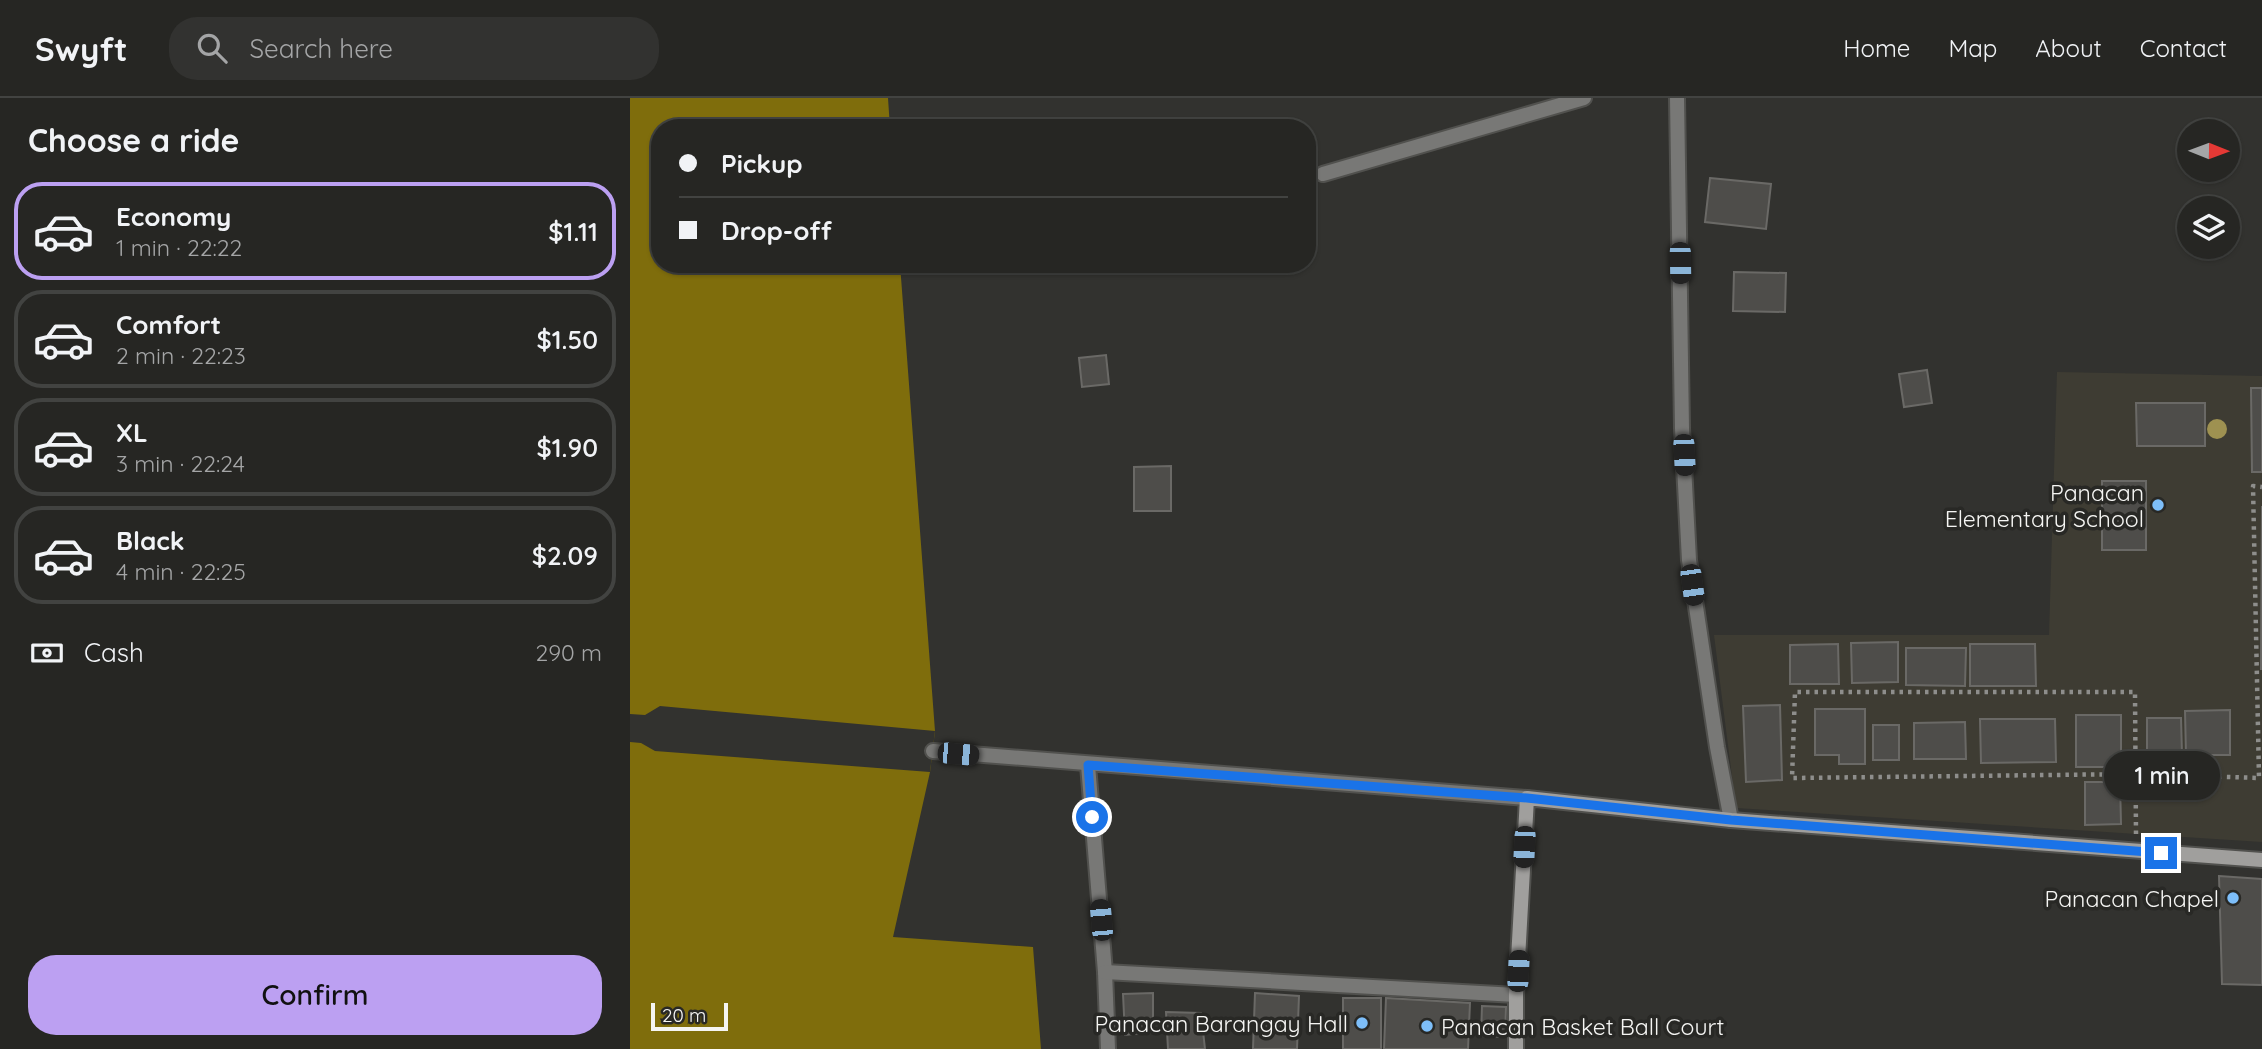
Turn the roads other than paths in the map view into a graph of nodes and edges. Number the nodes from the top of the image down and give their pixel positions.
1 (1584, 98) edge
2 (1677, 98) edge
3 (1323, 174) dead end
4 (933, 751) dead end
5 (1088, 765) junction
6 (1527, 798) junction
7 (1731, 820) junction
8 (2262, 860) edge
9 (1105, 972) junction
10 (1516, 995) junction
11 (1108, 1049) edge
12 (1516, 1049) edge

1 - 3 street
2 - 7 street
4 - 5 street
5 - 6 street
5 - 9 street
6 - 7 street
6 - 10 street
7 - 8 street
9 - 10 street
9 - 11 street
10 - 12 street

